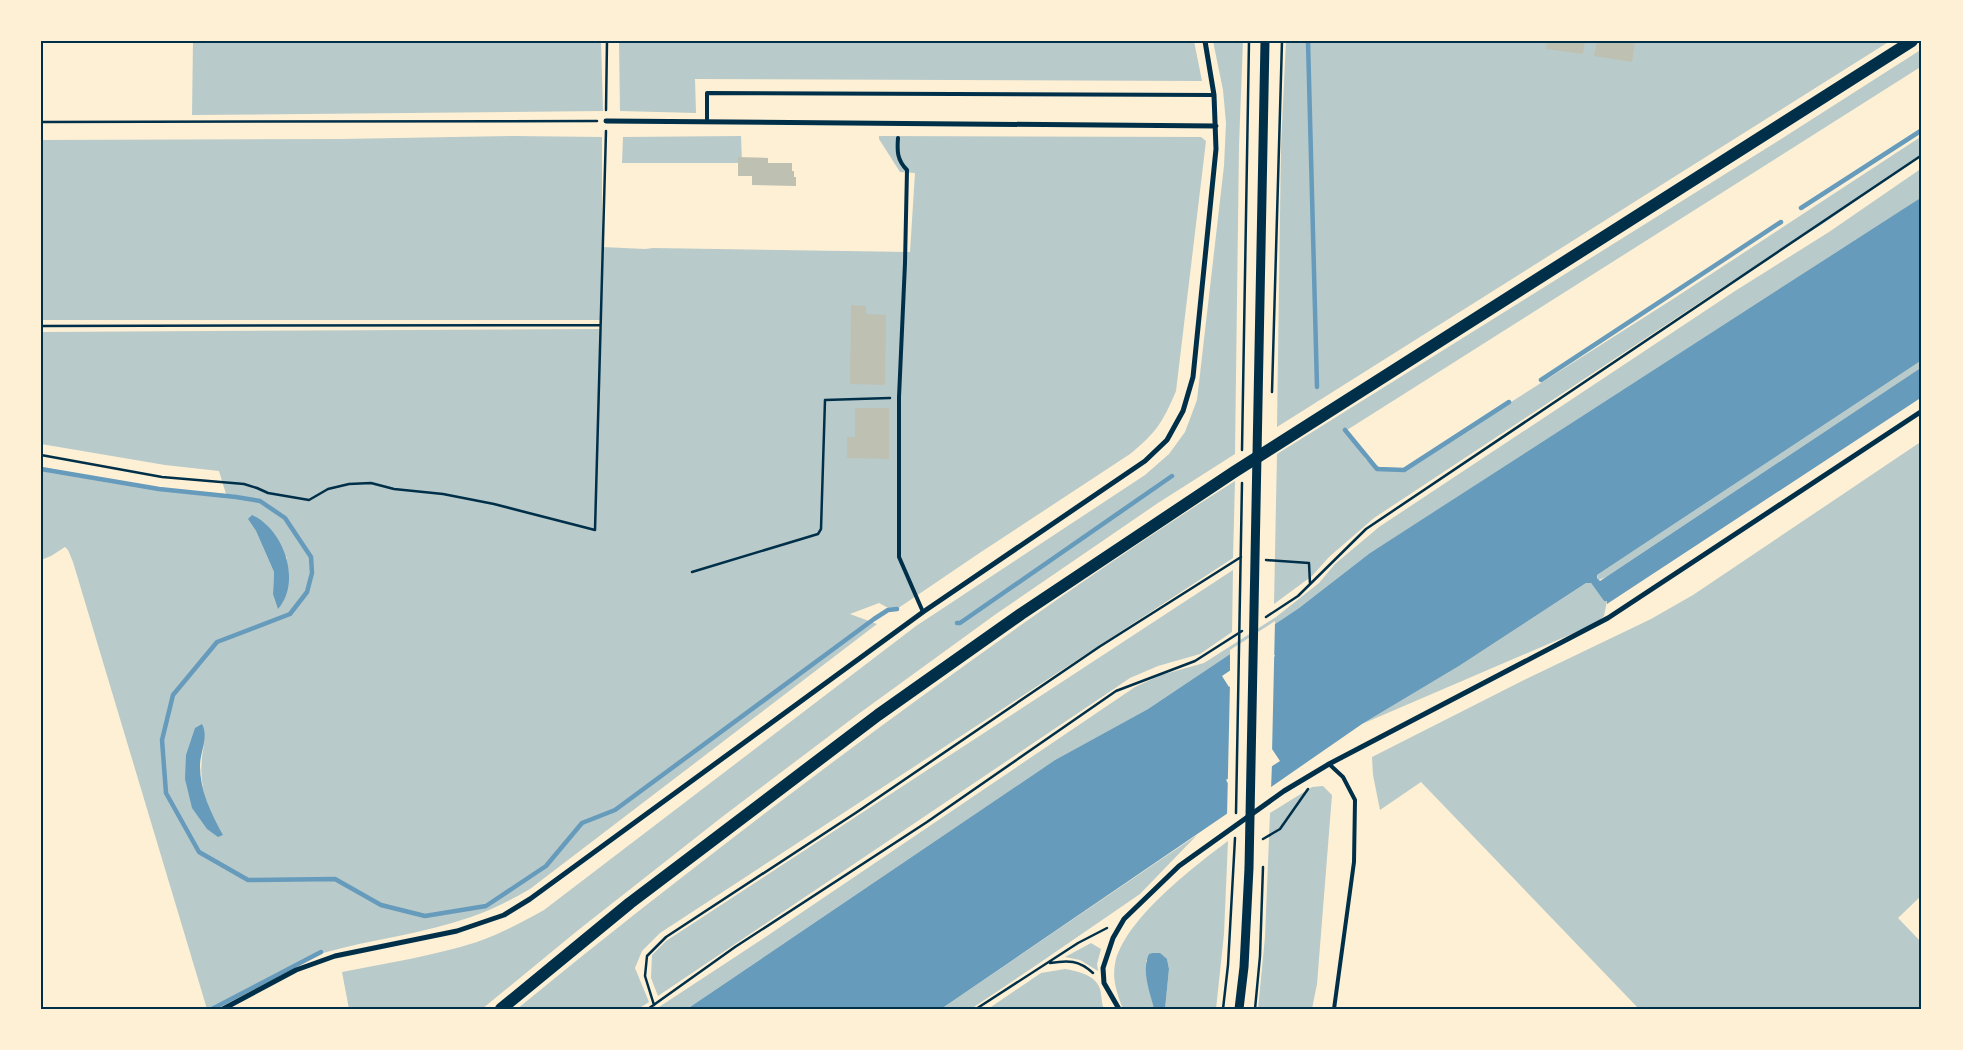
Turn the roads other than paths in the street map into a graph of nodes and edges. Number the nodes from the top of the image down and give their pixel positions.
1 (1204, 41) edge
2 (1265, 41) edge
3 (1912, 41) edge
4 (1214, 95) junction
5 (606, 121) road end
6 (706, 122) junction
7 (1216, 126) junction
8 (898, 138) dead end
9 (1922, 410) edge
10 (923, 612) junction
11 (1329, 764) junction
12 (223, 1009) edge
13 (501, 1009) edge
14 (1119, 1009) edge
15 (1239, 1009) edge
16 (1334, 1009) edge

1 - 4 street
2 - 15 street
3 - 13 main road
4 - 6 lane
4 - 7 street
5 - 6 street
6 - 7 street
7 - 10 street
8 - 10 lane
9 - 11 street
10 - 12 street
11 - 14 street
11 - 16 lane

